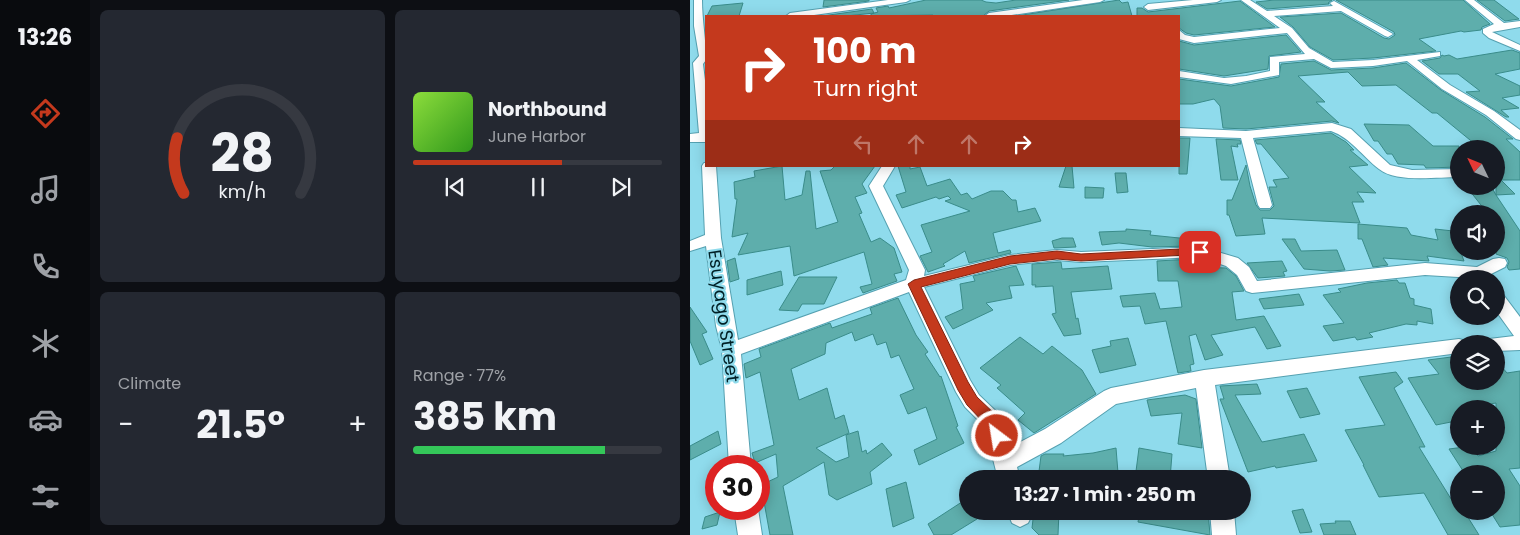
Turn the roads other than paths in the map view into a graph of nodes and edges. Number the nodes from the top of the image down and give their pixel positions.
1 (698, 0) edge
2 (906, 0) edge
3 (1100, 0) edge
4 (1218, 0) edge
5 (1245, 0) edge
6 (1330, 0) edge
7 (1469, 0) edge
8 (1138, 2) dead end
9 (1148, 6) junction
10 (1342, 8) junction
11 (1267, 14) junction
12 (797, 15) edge
13 (996, 15) edge
14 (1160, 15) edge
15 (1520, 24) edge
16 (1502, 26) junction
17 (698, 27) edge
18 (1288, 30) junction
19 (1180, 34) edge
20 (1388, 34) dead end
21 (1520, 48) edge
22 (1437, 54) dead end
23 (1315, 56) junction
24 (1409, 58) junction
25 (700, 61) edge
26 (1180, 74) edge
27 (705, 124) edge
28 (1180, 132) edge
29 (1246, 135) junction
30 (1520, 136) edge
31 (705, 137) edge
32 (690, 138) edge
33 (709, 167) edge
34 (888, 167) edge
35 (1450, 173) edge
36 (1265, 205) dead end
37 (713, 238) junction
38 (690, 246) edge
39 (1499, 263) dead end
40 (1489, 270) edge
41 (1450, 272) edge
42 (914, 284) junction
43 (1505, 311) edge
44 (1520, 332) edge
45 (1520, 343) edge
46 (1505, 344) edge
47 (1450, 347) edge
48 (731, 350) junction
49 (1204, 378) junction
50 (739, 455) edge
51 (1006, 470) edge
52 (1218, 470) edge
53 (748, 520) edge
54 (1223, 520) edge
55 (750, 535) edge
56 (1224, 535) edge

1 - 17 street
2 - 12 street
3 - 13 street
4 - 9 street
5 - 11 street
6 - 10 street
7 - 16 street
8 - 9 street
9 - 14 street
10 - 11 street
10 - 20 street
11 - 18 street
15 - 16 street
16 - 21 street
17 - 25 street
18 - 19 street
18 - 23 street
22 - 24 street
23 - 24 street
23 - 26 street
24 - 30 street
25 - 27 street
28 - 29 street
29 - 35 street
29 - 36 street
31 - 32 street
33 - 37 street, Esuyago Street
34 - 42 street
37 - 38 street
37 - 48 street, Esuyago Street
39 - 40 street
41 - 42 street
42 - 48 street
42 - 51 street
43 - 44 street
45 - 46 street
47 - 49 street
48 - 50 street, Esuyago Street
49 - 51 street
49 - 52 street
53 - 55 street
54 - 56 street

